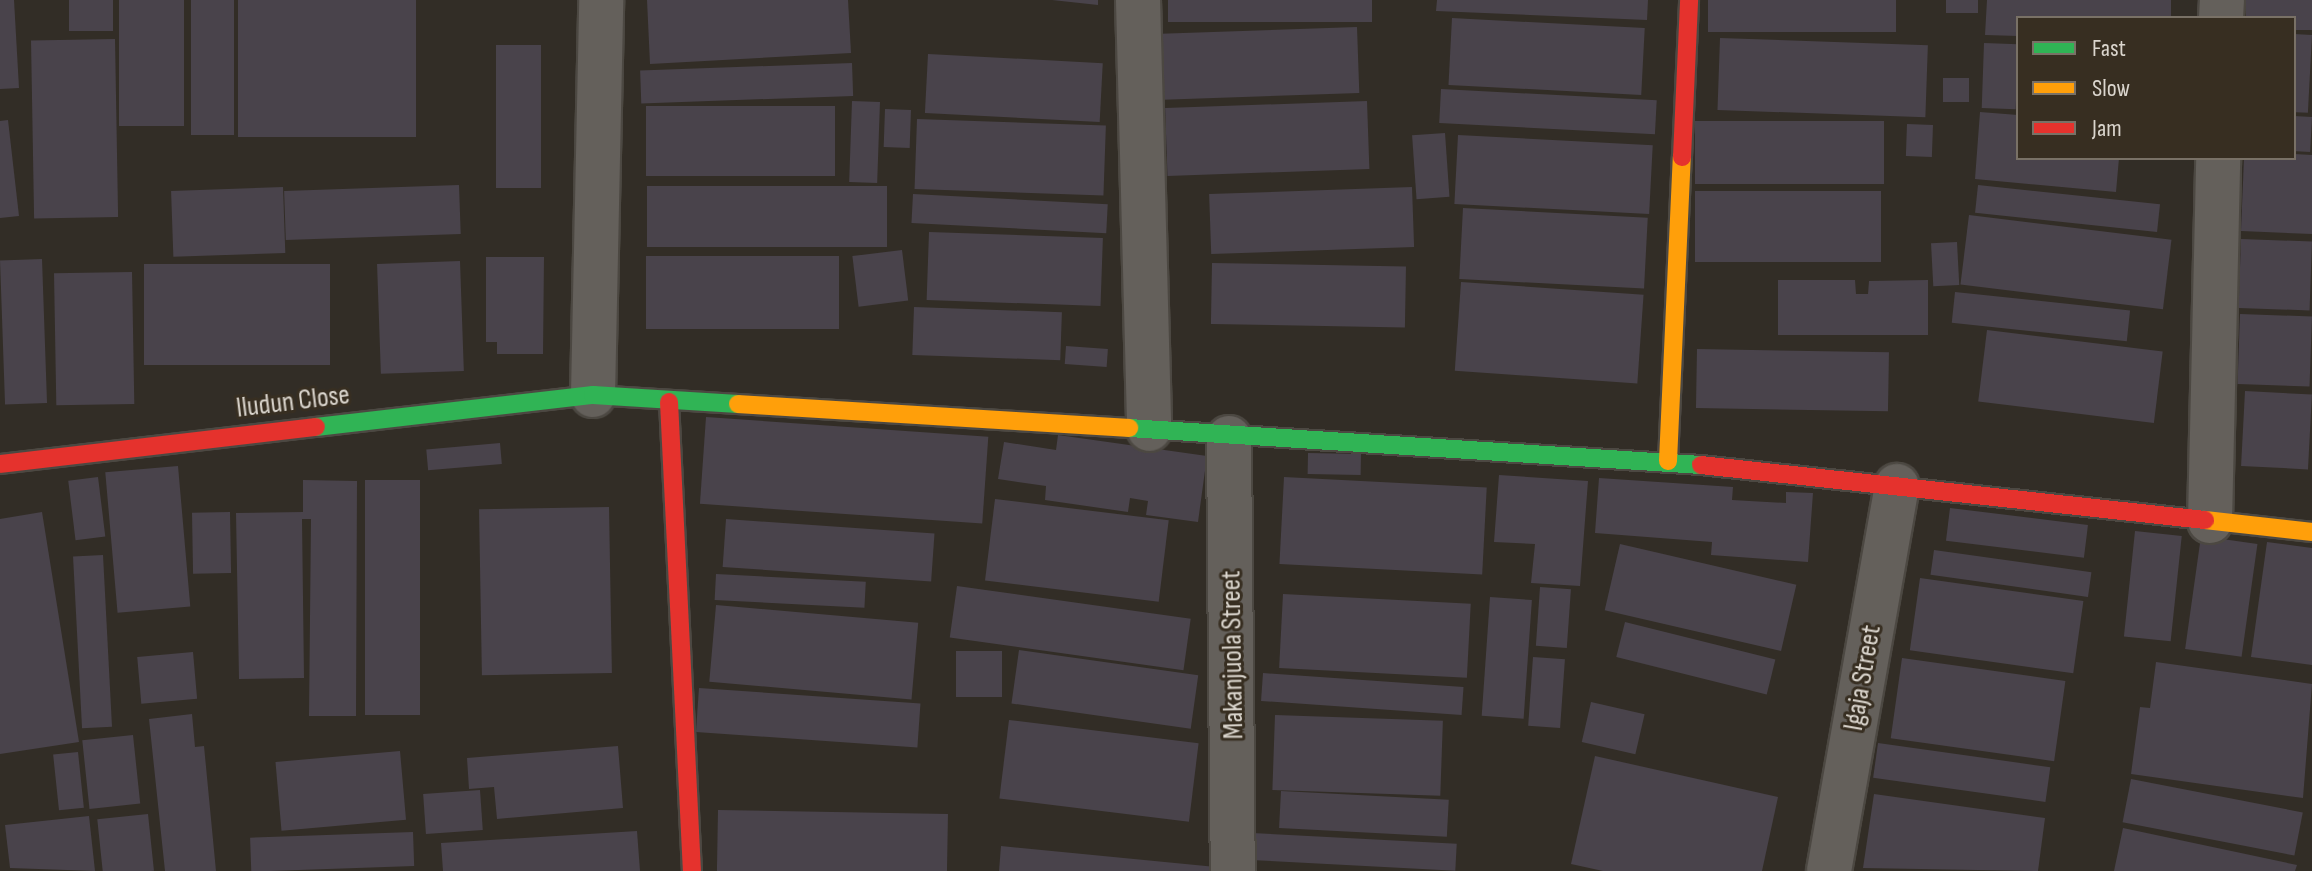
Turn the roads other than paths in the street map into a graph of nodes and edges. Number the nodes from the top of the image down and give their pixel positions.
1 (601, 0) edge
2 (1138, 0) edge
3 (1689, 0) edge
4 (2218, 160) edge
5 (593, 395) junction
6 (669, 402) junction
7 (1149, 429) junction
8 (1229, 438) junction
9 (1668, 461) junction
10 (0, 464) edge
11 (1897, 486) junction
12 (2210, 521) junction
13 (2312, 532) edge
14 (692, 871) edge
15 (1233, 871) edge
16 (1829, 871) edge

1 - 5 street
2 - 7 street
3 - 9 street
4 - 12 street
5 - 6 street, Iludun Close
5 - 10 street, Iludun Close
6 - 7 street, Iludun Close
6 - 14 street
7 - 8 street, Iludun Close
8 - 9 street, Iludun Close
8 - 15 street, Makanjuola Street
9 - 11 street, Iludun Close
11 - 12 street, Iludun Close
11 - 16 street, Igaja Street
12 - 13 street, Iludun Close

